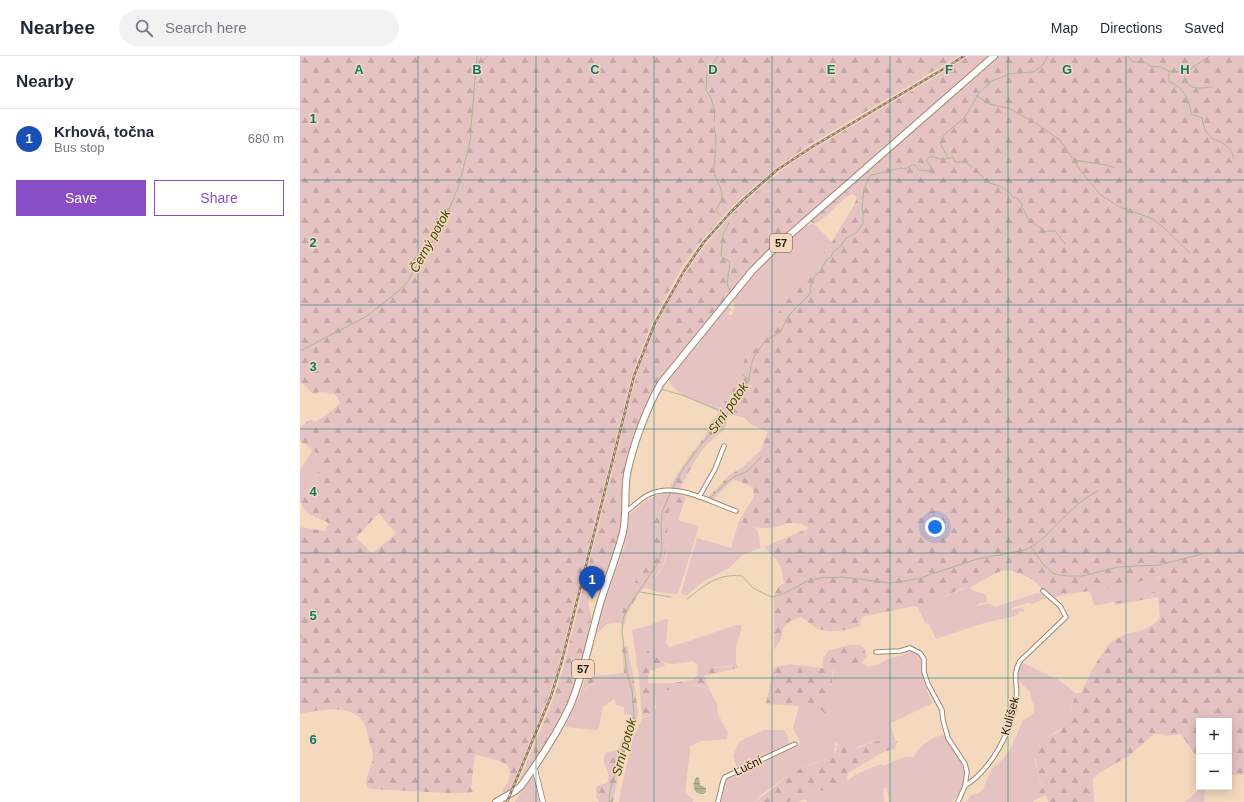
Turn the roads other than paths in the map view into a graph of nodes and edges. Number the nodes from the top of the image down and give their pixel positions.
1 (994, 56) edge
2 (724, 446) dead end
3 (699, 497) junction
4 (736, 511) dead end
5 (625, 512) junction
6 (1043, 591) dead end
7 (876, 652) dead end
8 (795, 744) dead end
9 (534, 766) junction
10 (965, 786) junction
11 (496, 802) edge
12 (543, 802) edge
13 (718, 802) edge
14 (958, 802) edge

1 - 5 main road, 57
2 - 3 street
3 - 4 street
3 - 5 street
5 - 9 main road, 57
6 - 10 street, Kulíšek
7 - 10 street, Kulíšek
8 - 13 street, Luční
9 - 11 main road, 57
9 - 12 street
10 - 14 street, Kulíšek

